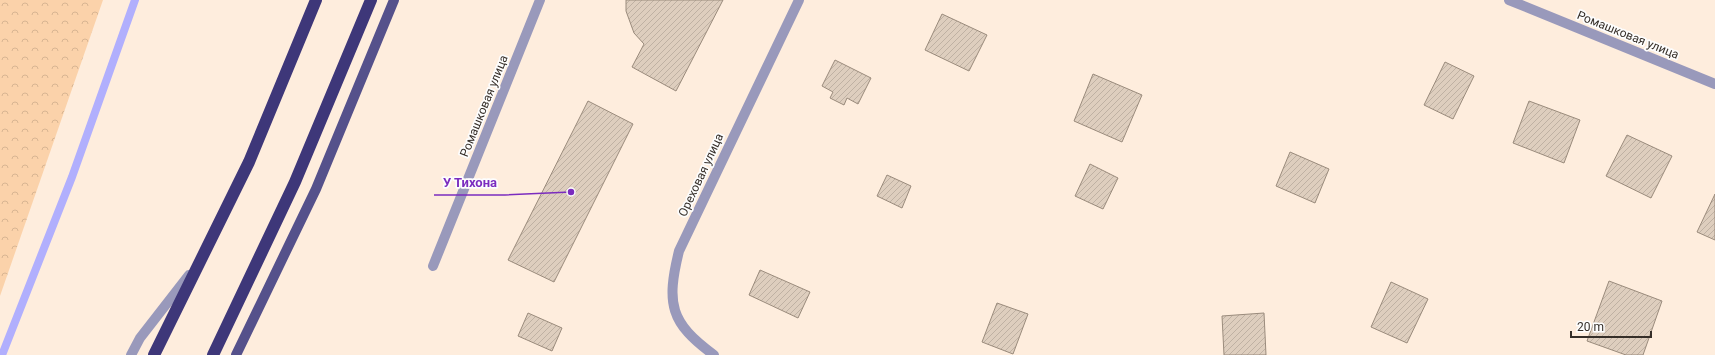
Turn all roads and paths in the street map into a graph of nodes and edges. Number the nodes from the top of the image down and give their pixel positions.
1 (316, 0) edge
2 (371, 0) edge
3 (394, 0) edge
4 (540, 0) edge
5 (799, 0) edge
6 (1509, 0) edge
7 (1715, 84) edge
8 (202, 260) junction
9 (433, 266) dead end
10 (131, 355) edge
11 (154, 355) edge
12 (213, 355) edge
13 (236, 355) edge
14 (714, 355) edge

1 - 8 highway
2 - 12 highway
3 - 13 main road
4 - 9 street, Ромашковая улица
5 - 14 street, Ореховая улица
6 - 7 street, Ромашковая улица
8 - 10 street
8 - 11 highway

